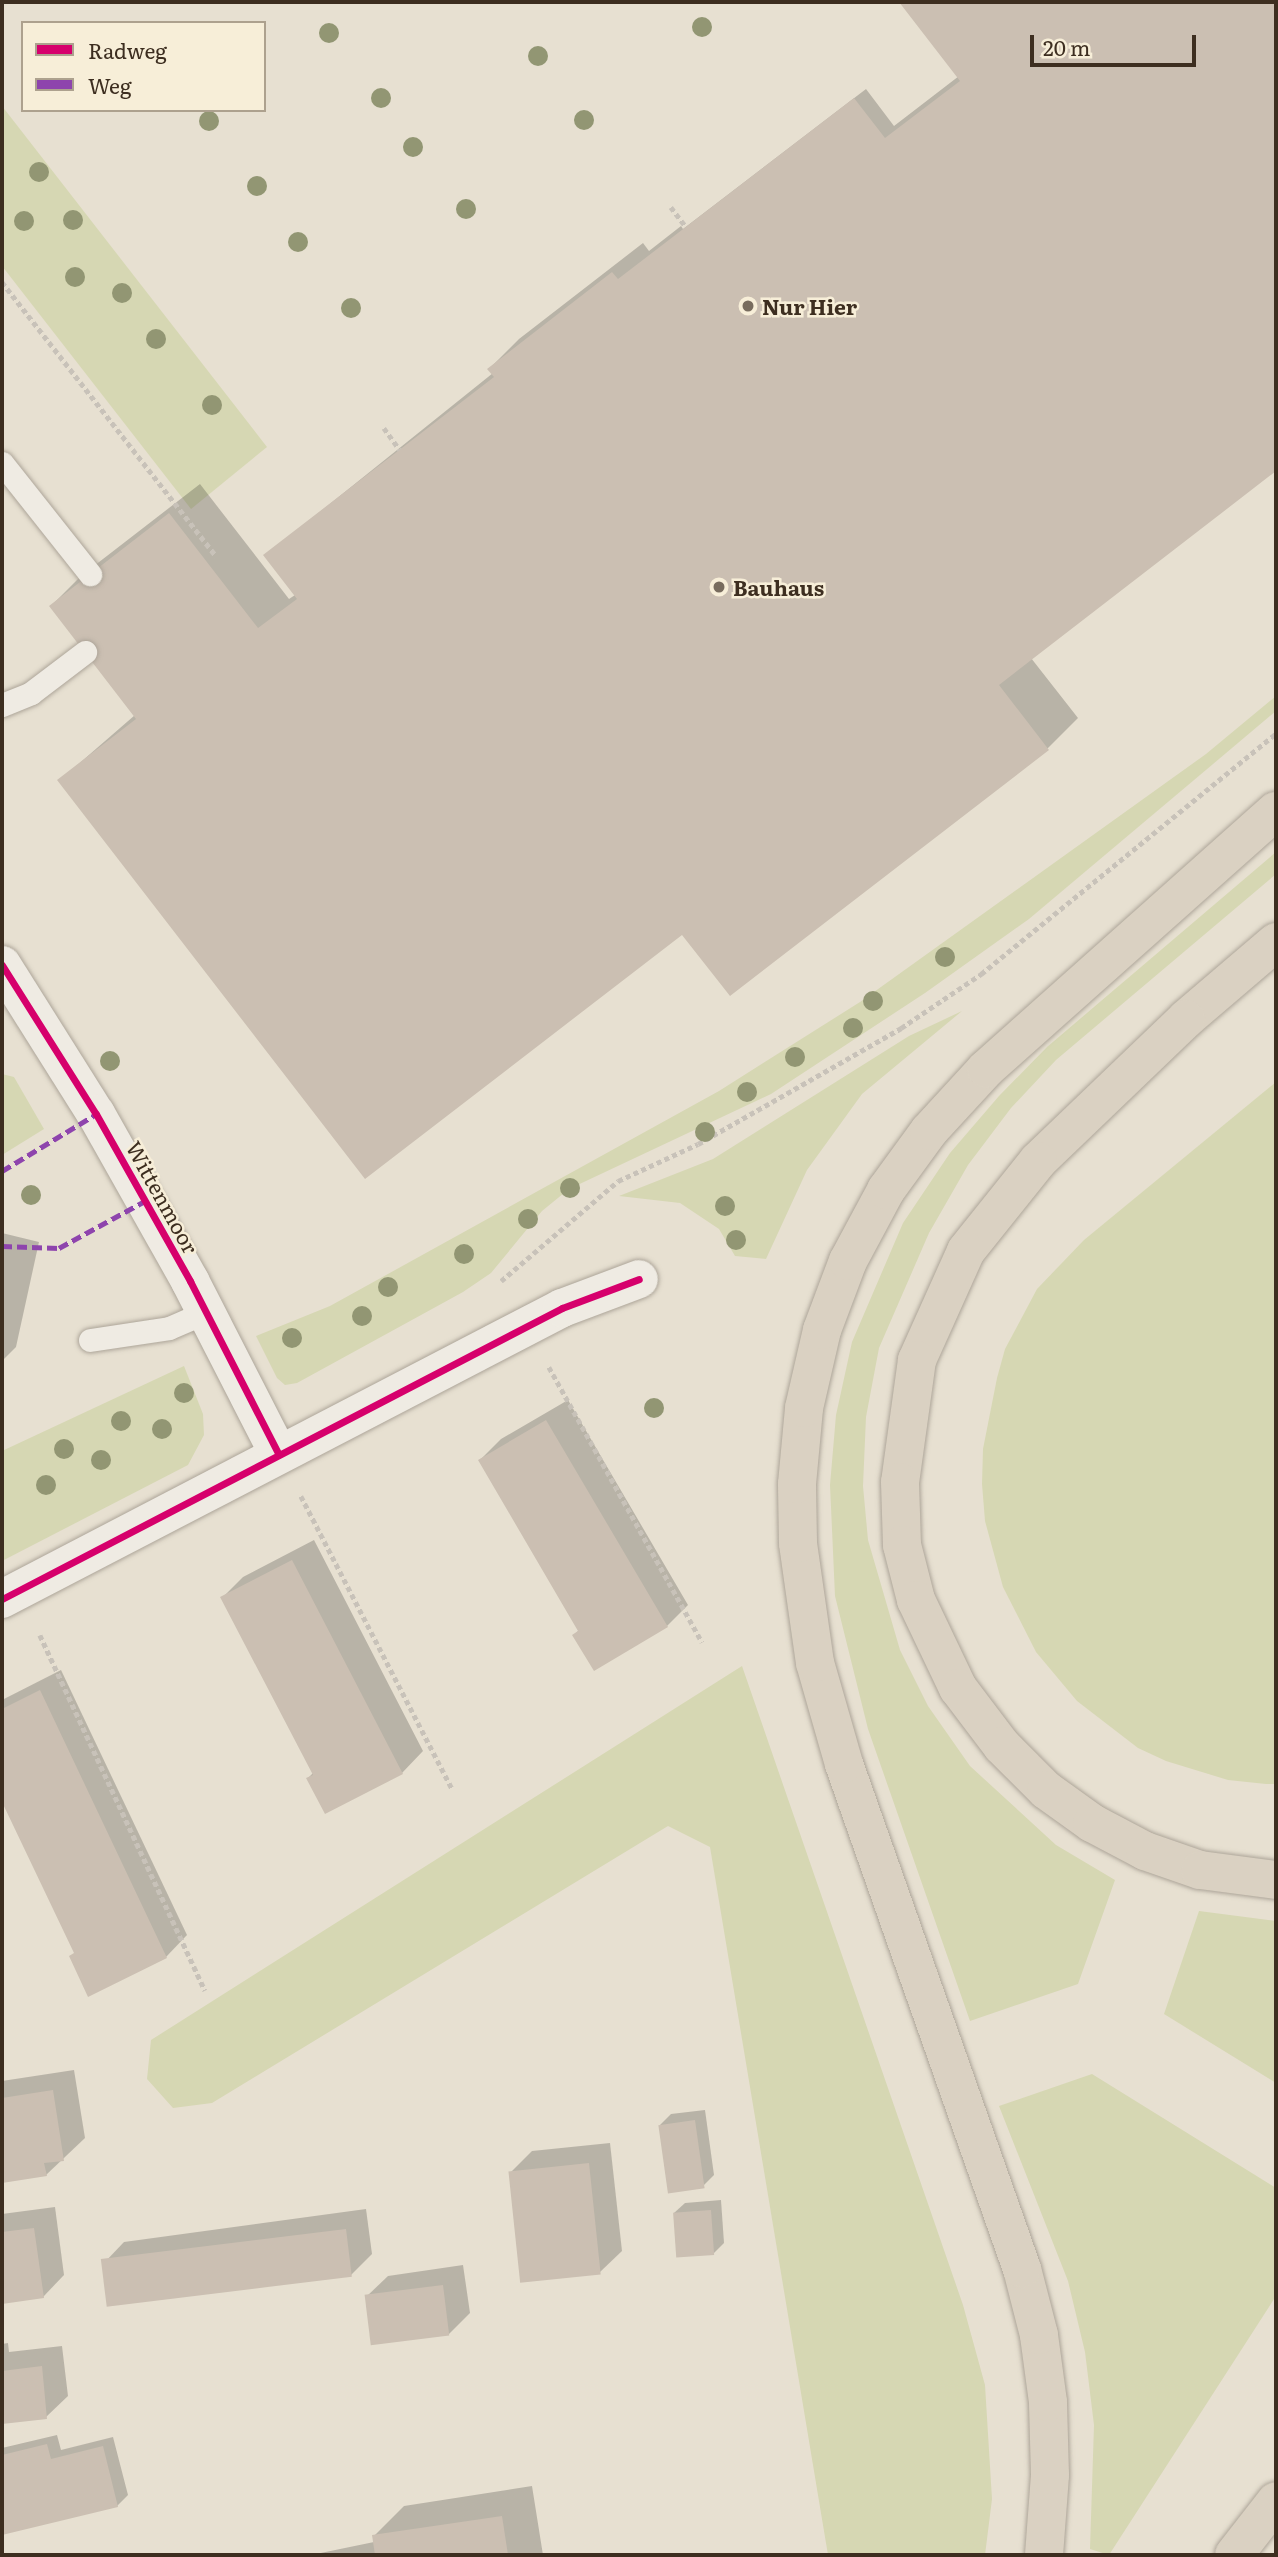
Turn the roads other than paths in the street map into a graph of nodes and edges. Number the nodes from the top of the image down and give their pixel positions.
1 (2, 463) edge
2 (90, 574) dead end
3 (85, 652) dead end
4 (2, 705) edge
5 (1276, 811) edge
6 (1276, 942) edge
7 (2, 965) edge
8 (639, 1279) dead end
9 (206, 1312) junction
10 (90, 1340) dead end
11 (279, 1455) junction
12 (10, 1595) edge
13 (1276, 1880) edge
14 (1276, 2501) edge
15 (1044, 2555) edge
16 (1234, 2555) edge

1 - 2 lane
3 - 4 lane
5 - 15 highway
6 - 13 highway
7 - 9 street, Wittenmoor
8 - 11 street
9 - 10 lane
9 - 11 street, Wittenmoor
11 - 12 street
14 - 16 highway

